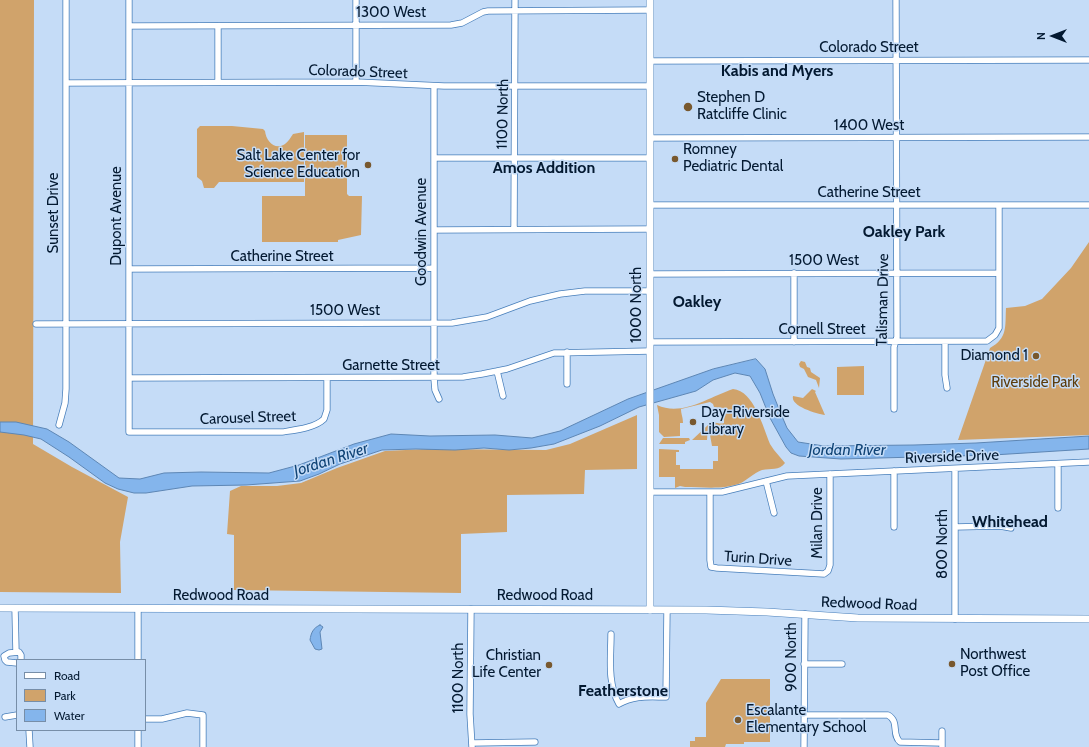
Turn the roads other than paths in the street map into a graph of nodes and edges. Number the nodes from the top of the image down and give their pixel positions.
1 (66, 0) edge
2 (129, 0) edge
3 (356, 0) edge
4 (515, 0) edge
5 (650, 0) edge
6 (896, 0) edge
7 (650, 10) junction
8 (515, 11) junction
9 (356, 25) junction
10 (129, 26) junction
11 (218, 26) junction
12 (896, 60) junction
13 (1089, 60) edge
14 (650, 61) junction
15 (129, 82) junction
16 (218, 82) junction
17 (356, 82) junction
18 (66, 83) junction
19 (434, 86) junction
20 (515, 86) junction
21 (650, 86) junction
22 (1089, 137) edge
23 (650, 138) junction
24 (896, 138) junction
25 (434, 158) junction
26 (514, 158) junction
27 (650, 158) junction
28 (650, 205) junction
29 (896, 205) junction
30 (999, 205) junction
31 (1089, 205) edge
32 (514, 229) junction
33 (650, 229) junction
34 (434, 230) junction
35 (434, 268) junction
36 (129, 269) junction
37 (794, 273) junction
38 (896, 273) junction
39 (999, 273) junction
40 (650, 274) junction
41 (650, 291) junction
42 (434, 323) junction
43 (36, 324) dead end
44 (66, 324) junction
45 (129, 324) junction
46 (650, 342) junction
47 (794, 342) junction
48 (896, 342) junction
49 (944, 342) junction
50 (650, 351) junction
51 (567, 352) junction
52 (497, 371) junction
53 (129, 378) junction
54 (327, 378) junction
55 (434, 378) junction
56 (567, 384) dead end
57 (947, 388) dead end
58 (503, 396) dead end
59 (439, 399) dead end
60 (894, 409) dead end
61 (59, 425) dead end
62 (129, 432) joint
63 (1089, 462) edge
64 (1058, 464) junction
65 (955, 468) junction
66 (894, 471) junction
67 (830, 474) junction
68 (766, 481) junction
69 (650, 492) junction
70 (710, 492) junction
71 (1058, 508) dead end
72 (774, 513) dead end
73 (894, 527) dead end
74 (955, 527) junction
75 (1011, 528) dead end
76 (828, 571) joint
77 (0, 608) edge
78 (15, 608) junction
79 (138, 608) junction
80 (471, 609) junction
81 (650, 610) junction
82 (667, 610) junction
83 (805, 614) junction
84 (955, 619) junction
85 (1089, 619) edge
86 (611, 634) dead end
87 (16, 652) junction
88 (21, 659) edge
89 (138, 659) edge
90 (16, 663) edge
91 (804, 664) junction
92 (842, 664) dead end
93 (16, 715) edge
94 (804, 715) junction
95 (5, 717) dead end
96 (146, 719) edge
97 (29, 731) edge
98 (138, 731) edge
99 (942, 731) dead end
100 (535, 742) dead end
101 (472, 745) edge
102 (942, 745) edge
103 (30, 747) edge
104 (138, 747) edge
105 (203, 747) edge
106 (804, 747) edge

1 - 18 street, Sunset Drive
2 - 10 street, Dupont Avenue
3 - 9 street
4 - 8 street, 1100 North
5 - 7 main road, 1000 North
6 - 12 street, Talisman Drive
7 - 8 street, 1300 West
7 - 14 main road, 1000 North
8 - 9 street, 1300 West
8 - 20 street, 1100 North
9 - 11 street, 1300 West
9 - 17 street
10 - 11 street, 1300 West
10 - 15 street, Dupont Avenue
11 - 16 street
12 - 13 street, Colorado Street
12 - 14 street, Colorado Street
12 - 24 street, Talisman Drive
14 - 21 main road, 1000 North
15 - 16 street, Colorado Street
15 - 18 street, Colorado Street
15 - 36 street, Dupont Avenue
16 - 17 street, Colorado Street
17 - 19 street, Colorado Street
18 - 44 street, Sunset Drive
19 - 20 street, Colorado Street
19 - 25 street, Goodwin Avenue
20 - 21 street, Colorado Street
20 - 26 street, 1100 North
21 - 23 main road, 1000 North
22 - 24 street, 1400 West
23 - 24 street, 1400 West
23 - 27 main road, 1000 North
24 - 29 street, Talisman Drive
25 - 26 street
25 - 34 street, Goodwin Avenue
26 - 27 street
26 - 32 street, 1100 North
27 - 28 main road, 1000 North
28 - 29 street, Catherine Street
28 - 33 main road, 1000 North
29 - 30 street, Catherine Street
29 - 38 street, Talisman Drive
30 - 31 street, Catherine Street
30 - 39 street
32 - 33 street
32 - 34 street
33 - 40 main road, 1000 North
34 - 35 street, Goodwin Avenue
35 - 36 street, Catherine Street
35 - 42 street, Goodwin Avenue
36 - 45 street, Dupont Avenue
37 - 38 street, 1500 West
37 - 40 street, 1500 West
37 - 47 street
38 - 39 street, 1500 West
38 - 48 street, Talisman Drive
39 - 49 street, Cornell Street
40 - 41 main road, 1000 North
41 - 42 street, 1500 West
41 - 46 main road, 1000 North
42 - 45 street, 1500 West
42 - 55 street, Goodwin Avenue
43 - 44 street, 1500 West
44 - 45 street, 1500 West
44 - 61 street, Sunset Drive
45 - 53 street, Dupont Avenue
46 - 47 street, Cornell Street
46 - 50 main road, 1000 North
47 - 48 street, Cornell Street
48 - 49 street, Cornell Street
48 - 60 street, Talisman Drive
49 - 57 street
50 - 51 street, Garnette Street
50 - 69 main road, 1000 North
51 - 52 street, Garnette Street
51 - 56 street
52 - 55 street, Garnette Street
52 - 58 street
53 - 54 street, Garnette Street
53 - 62 street, Dupont Avenue
54 - 55 street, Garnette Street
54 - 62 street, Carousel Street
55 - 59 street, Goodwin Avenue
63 - 64 street, Riverside Drive
64 - 65 street, Riverside Drive
64 - 71 street
65 - 66 street, Riverside Drive
65 - 74 street, 800 North
66 - 67 street, Riverside Drive
66 - 73 street
67 - 68 street, Riverside Drive
67 - 76 street, Milan Drive
68 - 70 street, Riverside Drive
68 - 72 street
69 - 70 street, Riverside Drive
69 - 81 main road, 1000 North
70 - 76 street, Turin Drive
74 - 75 street
74 - 84 street, 800 North
77 - 78 main road, Redwood Road
78 - 79 main road, Redwood Road
78 - 87 street
79 - 80 main road, Redwood Road
79 - 89 street
80 - 81 main road, Redwood Road
80 - 101 street, 1100 North
81 - 82 main road, Redwood Road
82 - 83 main road, Redwood Road
82 - 86 street
83 - 84 main road, Redwood Road
83 - 91 street, 900 North
84 - 85 main road, Redwood Road
87 - 88 street
87 - 90 street
91 - 92 street
91 - 94 street, 900 North
93 - 95 street
94 - 102 street
94 - 106 street, 900 North
96 - 105 street
97 - 103 street
98 - 104 street
99 - 102 street
100 - 101 street

